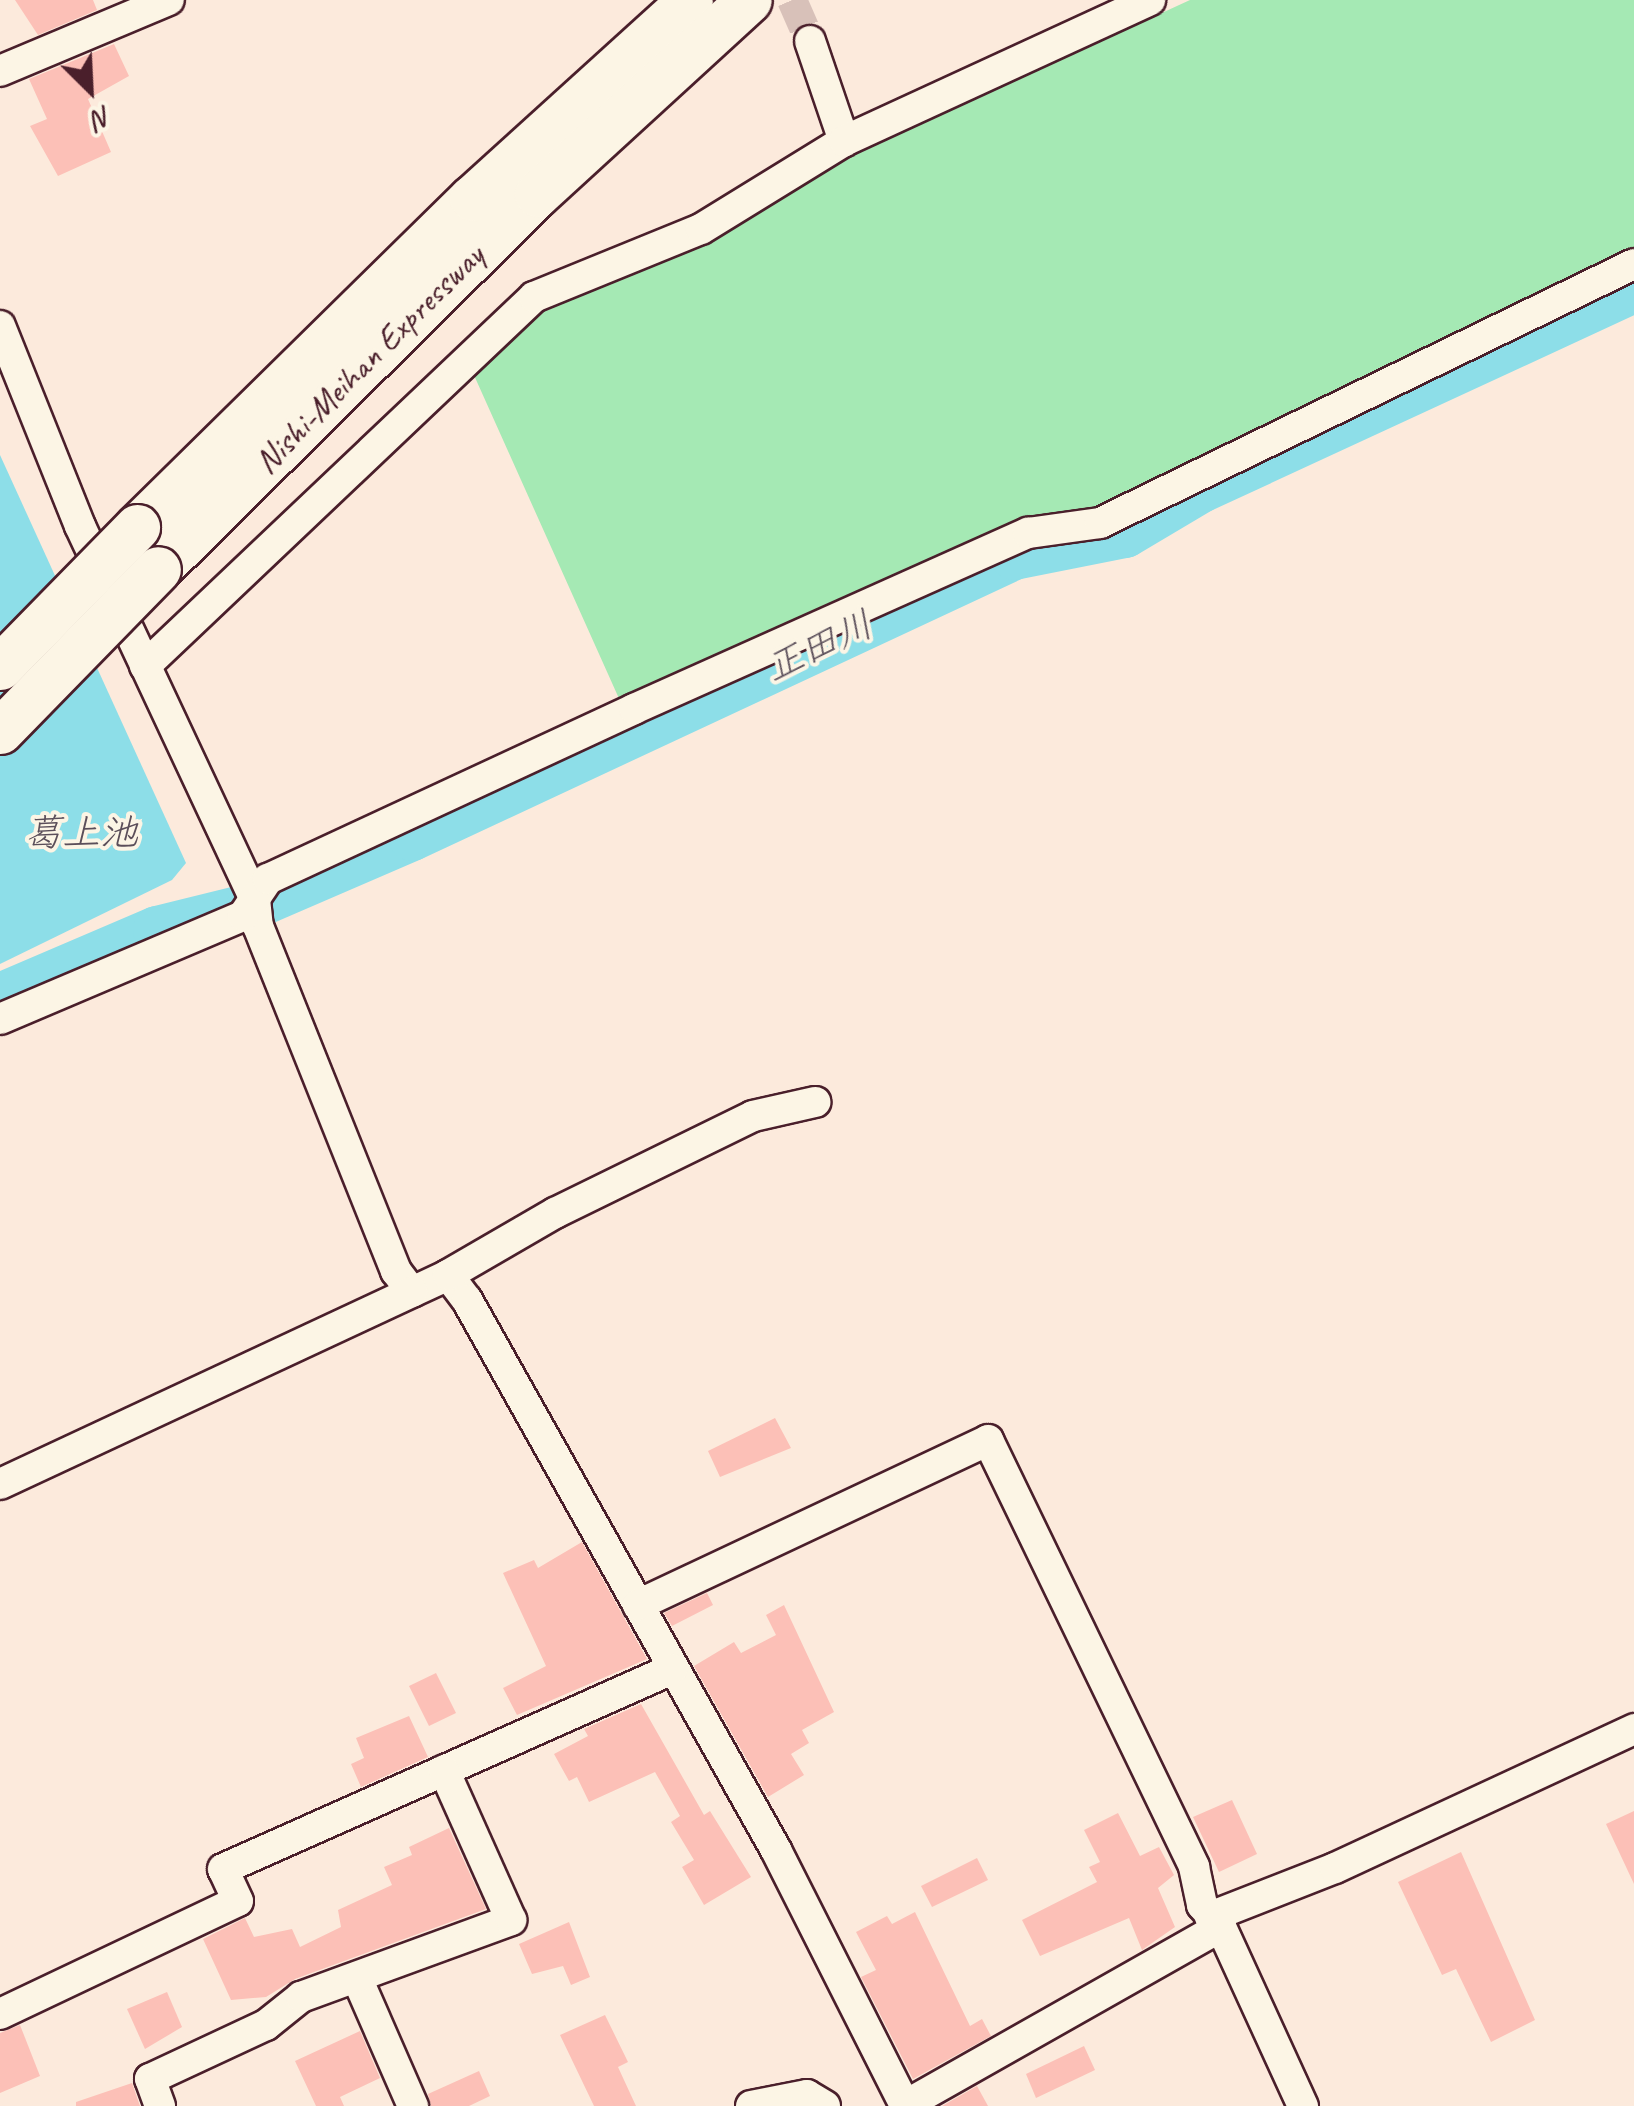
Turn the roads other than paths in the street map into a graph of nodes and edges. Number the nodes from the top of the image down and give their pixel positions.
1 (169, 0) edge
2 (650, 0) edge
3 (690, 0) edge
4 (749, 0) edge
5 (773, 0) edge
6 (1150, 0) edge
7 (810, 41) tunnel mouth
8 (0, 71) edge
9 (844, 140) junction
10 (536, 194) junction
11 (472, 198) junction
12 (1634, 264) edge
13 (0, 326) edge
14 (145, 666) junction
15 (0, 667) edge
16 (0, 732) edge
17 (255, 899) junction
18 (0, 1019) edge
19 (815, 1102) dead end
20 (448, 1275) junction
21 (412, 1292) junction
22 (0, 1484) edge
23 (638, 1605) junction
24 (672, 1669) junction
25 (1634, 1729) edge
26 (444, 1770) junction
27 (1216, 1922) junction
28 (357, 1978) junction
29 (0, 2014) edge
30 (160, 2106) edge
31 (413, 2106) edge
32 (751, 2106) edge
33 (825, 2106) edge
34 (905, 2106) edge
35 (1304, 2106) edge

1 - 8 street
2 - 11 highway
3 - 11 highway, Nishi-Meihan Expressway
4 - 10 highway, Nishi-Meihan Expressway
5 - 10 highway
6 - 9 street
7 - 9 street
9 - 14 street
10 - 16 highway, Nishi-Meihan Expressway, bridge
11 - 15 highway, Nishi-Meihan Expressway, bridge
12 - 17 street
13 - 14 street
14 - 17 street
17 - 18 street
17 - 21 street
19 - 20 street
20 - 21 street
20 - 23 street
21 - 22 street
23 - 24 street
23 - 27 street
24 - 26 street
24 - 34 street
25 - 27 street
26 - 28 street
26 - 29 street
27 - 34 street
27 - 35 street
28 - 30 street
28 - 31 street
32 - 33 street

